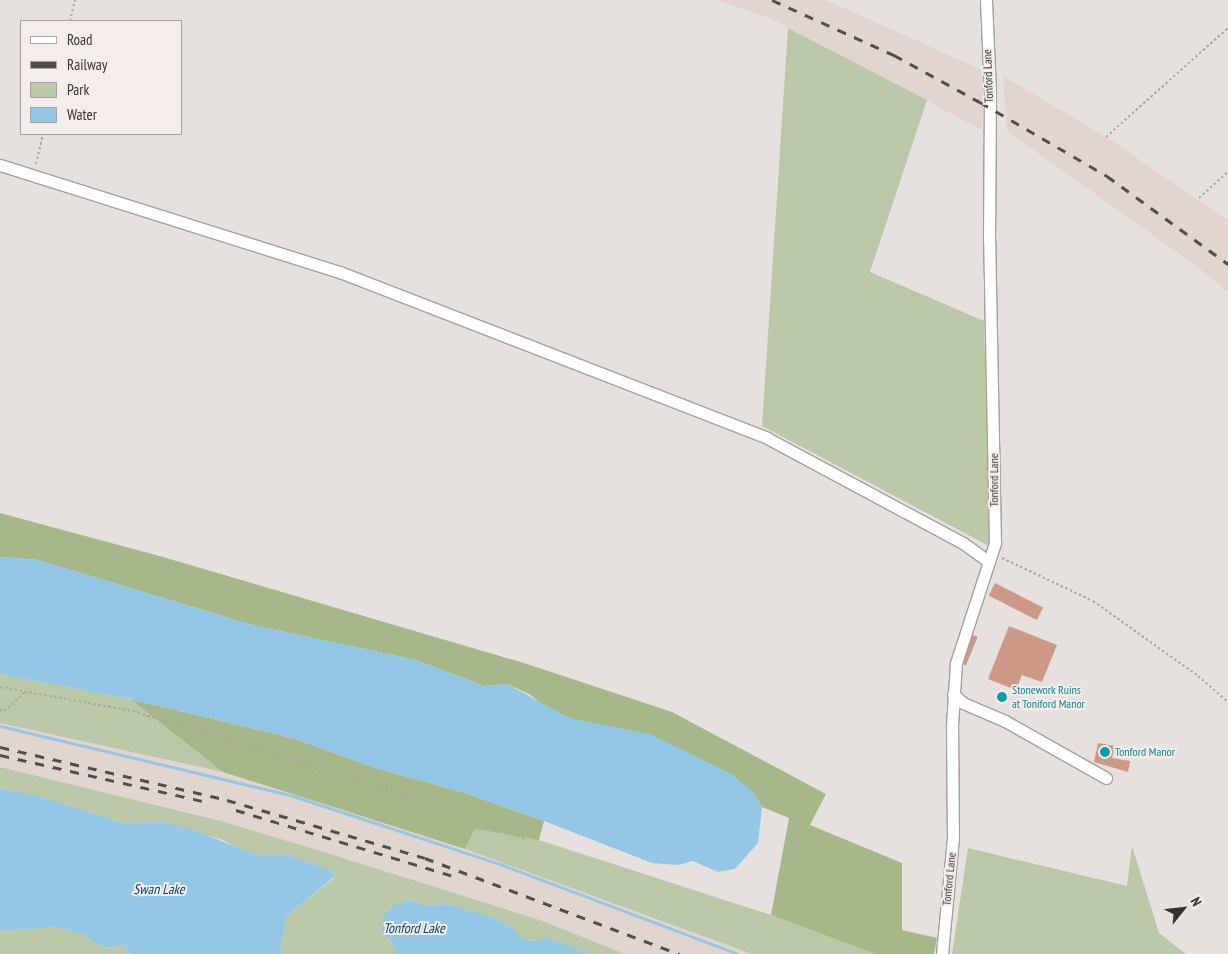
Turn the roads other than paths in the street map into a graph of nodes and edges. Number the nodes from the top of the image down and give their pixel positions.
1 (986, 0) edge
2 (0, 165) edge
3 (991, 557) junction
4 (954, 694) junction
5 (1106, 778) dead end
6 (942, 954) edge

1 - 3 street, Tonford Lane
2 - 3 street
3 - 4 street, Tonford Lane
4 - 5 street
4 - 6 street, Tonford Lane

